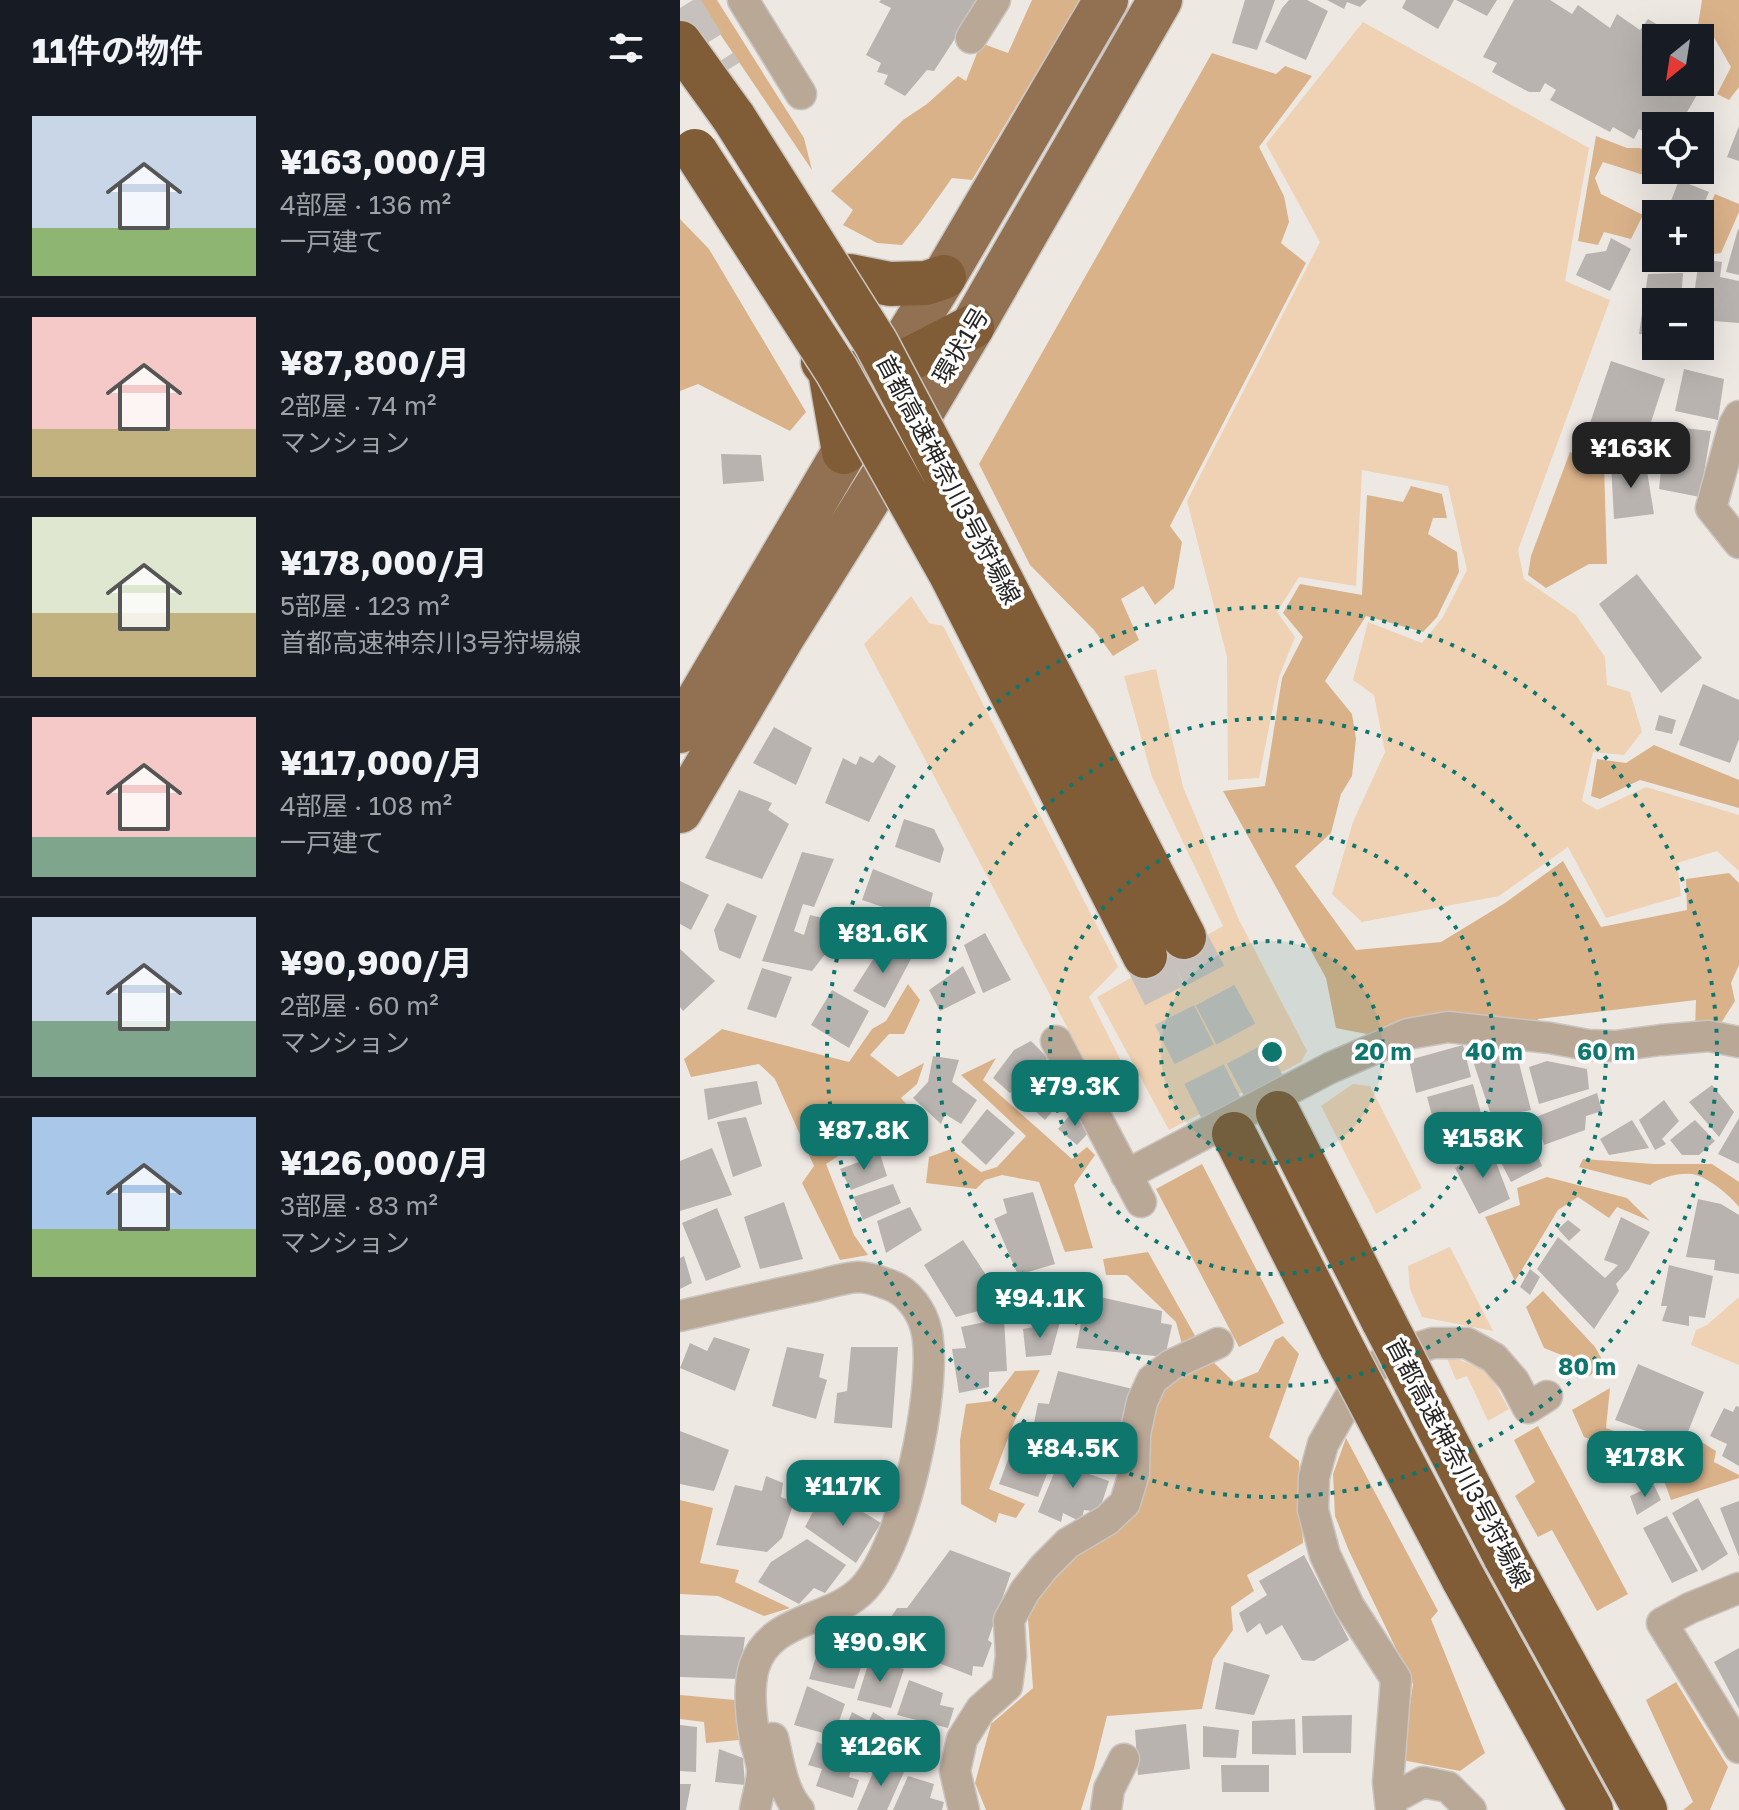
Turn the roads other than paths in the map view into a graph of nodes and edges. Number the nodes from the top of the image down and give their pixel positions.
1 (743, 0) edge
2 (995, 0) edge
3 (1106, 0) edge
4 (1160, 0) edge
5 (971, 38) dead end
6 (680, 43) edge
7 (801, 94) dead end
8 (688, 140) edge
9 (798, 198) dead end
10 (737, 234) dead end
11 (850, 276) junction
12 (944, 277) junction
13 (972, 327) junction
14 (824, 362) junction
15 (886, 371) junction
16 (1739, 416) edge
17 (901, 447) junction
18 (844, 452) junction
19 (1739, 543) edge
20 (680, 731) edge
21 (680, 811) edge
22 (1184, 937) tunnel mouth
23 (1145, 956) tunnel mouth
24 (1056, 1041) dead end
25 (1739, 1042) edge
26 (1278, 1113) tunnel mouth
27 (1234, 1134) tunnel mouth
28 (1126, 1175) junction
29 (1141, 1202) dead end
30 (680, 1316) edge
31 (1218, 1343) dead end
32 (1547, 1396) dead end
33 (1739, 1588) edge
34 (751, 1694) junction
35 (1739, 1748) edge
36 (1124, 1759) dead end
37 (1390, 1805) edge
38 (755, 1810) edge
39 (799, 1810) edge
40 (964, 1810) edge
41 (1106, 1810) edge
42 (1471, 1810) edge
43 (1591, 1810) edge
44 (1645, 1810) edge

1 - 7 street
2 - 5 street
3 - 12 main road, 環状1号
4 - 13 main road, 環状1号
6 - 22 highway, 首都高速神奈川3号狩場線, bridge
8 - 23 highway, 首都高速神奈川3号狩場線, bridge
9 - 11 highway
10 - 14 highway
11 - 12 highway
11 - 15 highway
12 - 15 main road, 環状1号
13 - 15 highway
13 - 17 main road, 環状1号
14 - 15 highway
14 - 18 highway
15 - 17 highway
15 - 18 main road, 環状1号
16 - 19 street
17 - 21 main road, 環状1号
18 - 20 main road, 環状1号
24 - 28 street
25 - 28 street
26 - 44 highway, 首都高速神奈川3号狩場線, bridge
27 - 43 highway, 首都高速神奈川3号狩場線, bridge
28 - 29 street
30 - 34 street
31 - 40 street
32 - 37 street
33 - 35 street
34 - 38 street
34 - 39 street
36 - 41 street
37 - 42 street

